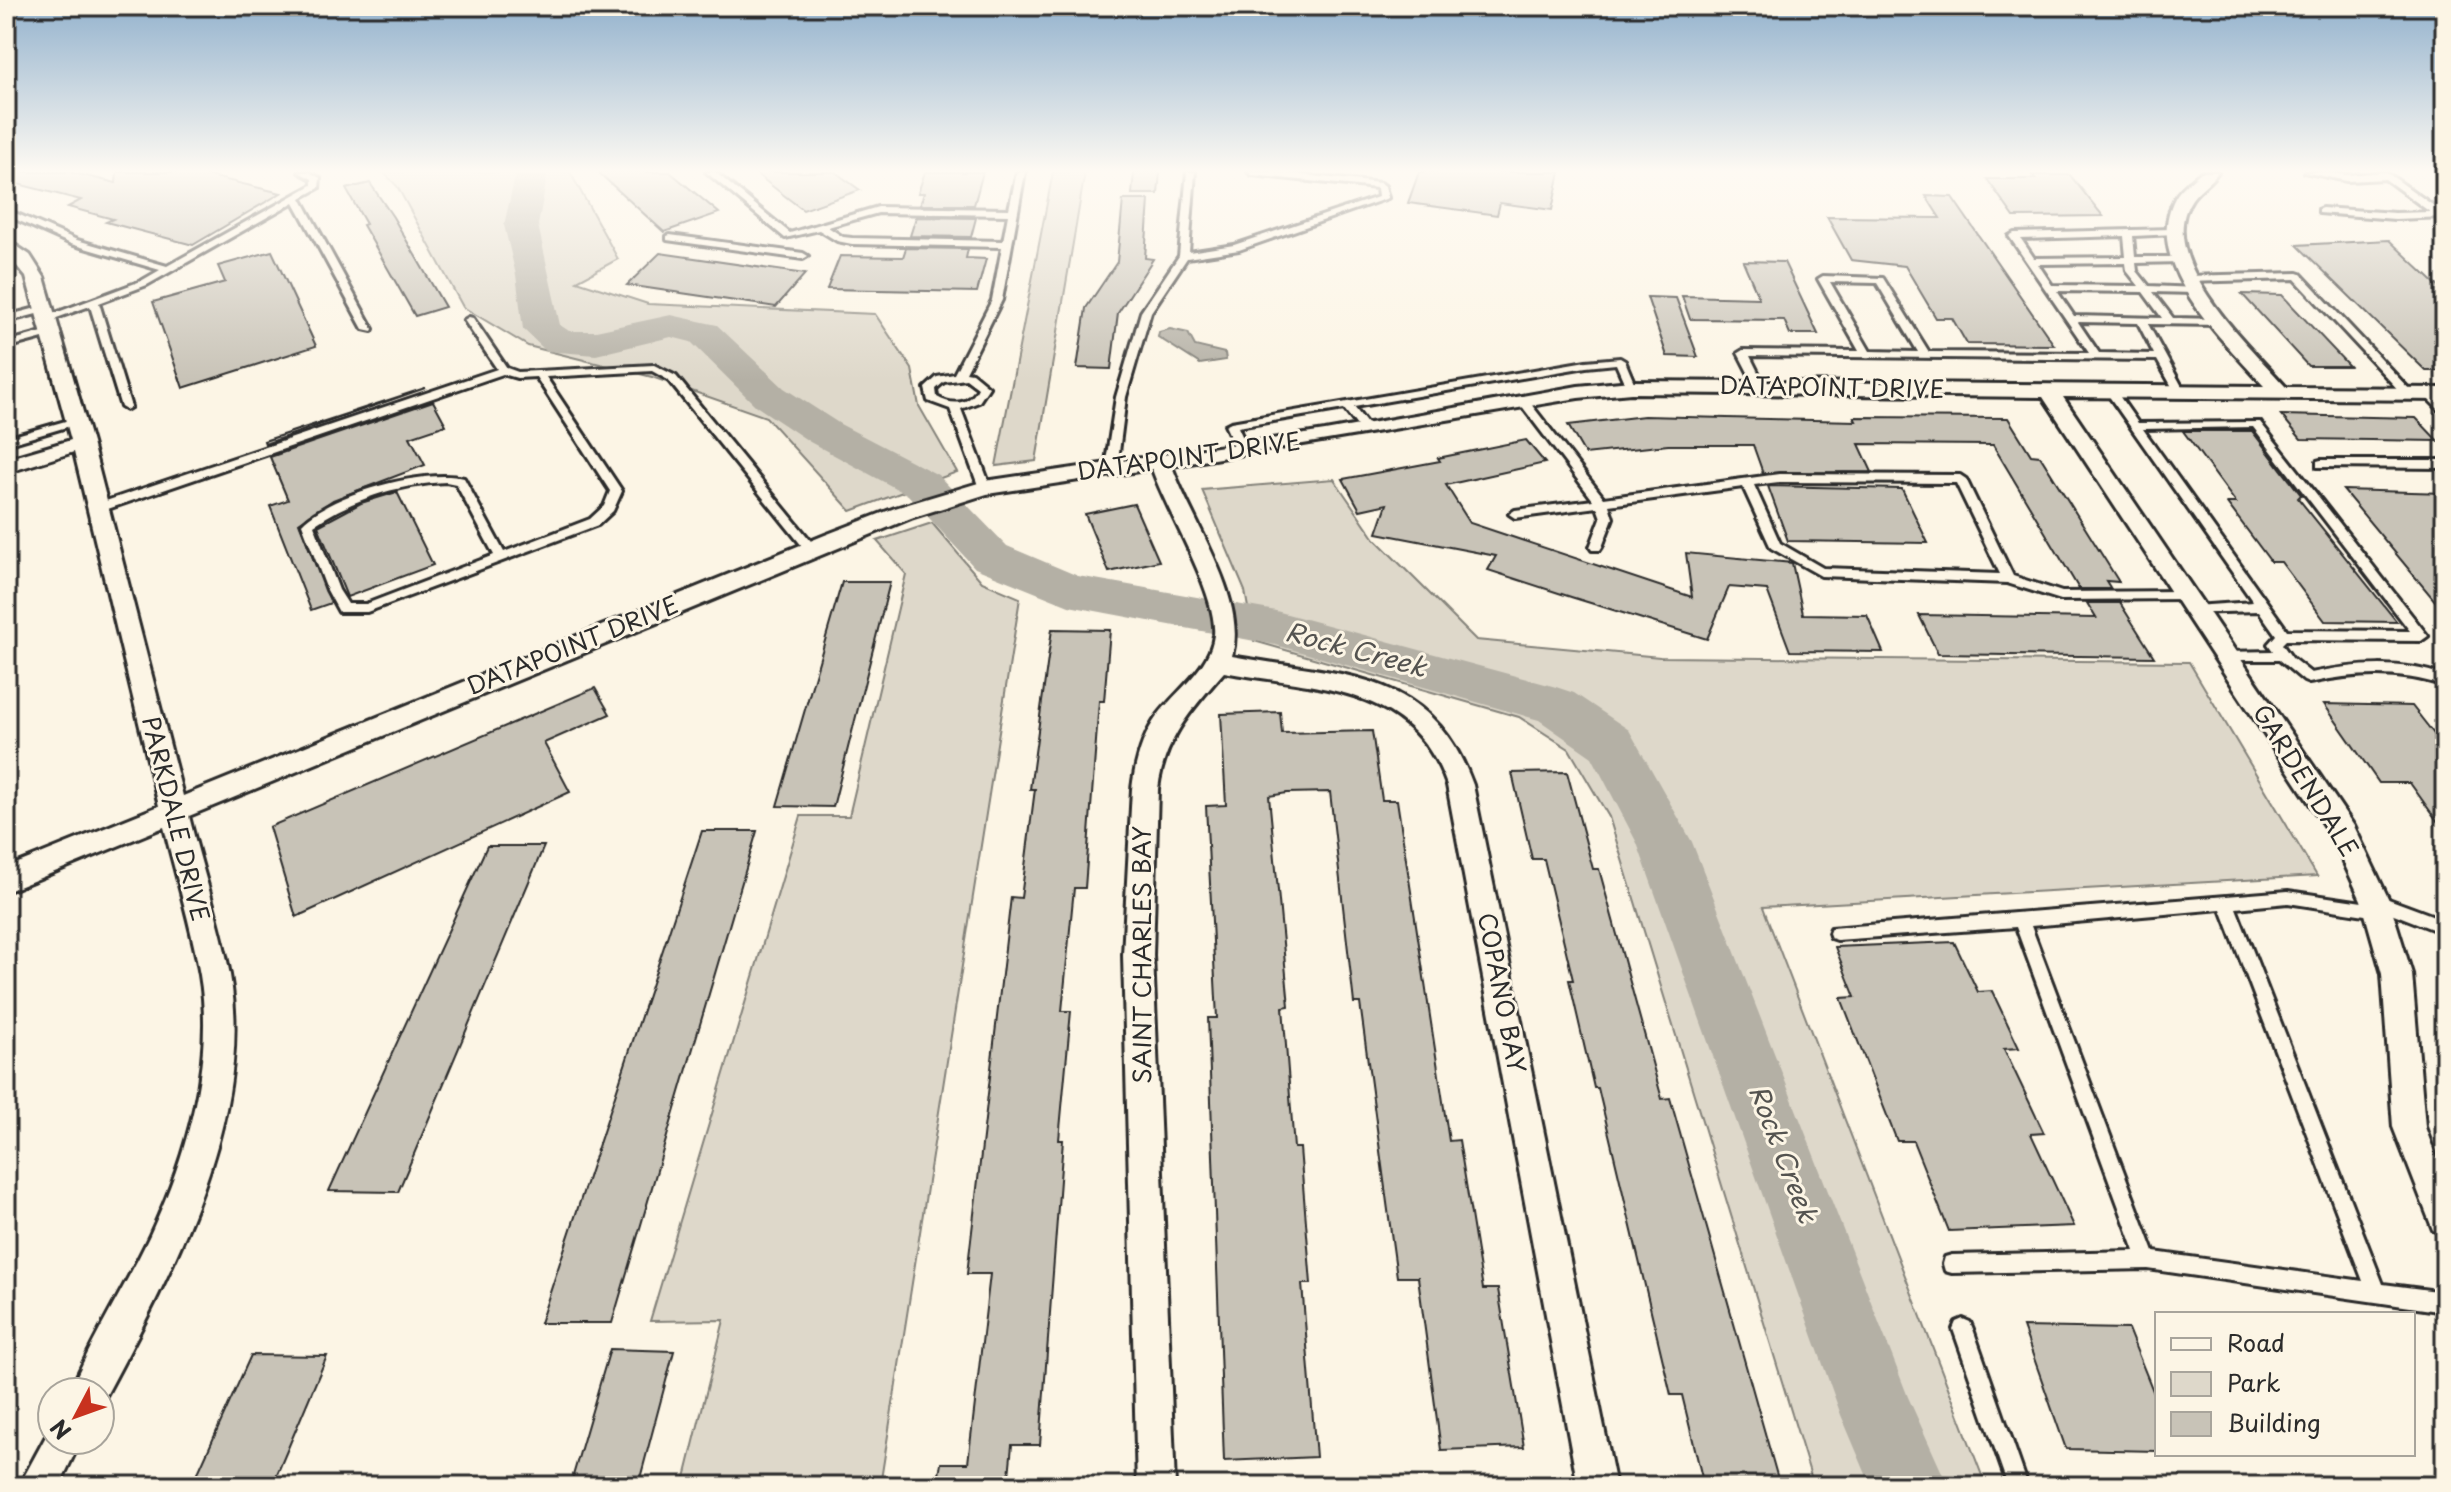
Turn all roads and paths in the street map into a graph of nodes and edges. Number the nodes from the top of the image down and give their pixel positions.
1 (73, 242) edge
2 (217, 242) edge
3 (320, 242) edge
4 (697, 242) edge
5 (783, 242) edge
6 (884, 242) edge
7 (1185, 242) edge
8 (1255, 242) edge
9 (2018, 242) edge
10 (2129, 242) edge
11 (2174, 242) edge
12 (6, 244) edge
13 (1007, 244) joint
14 (773, 252) junction
15 (803, 256) dead end
16 (1184, 256) junction
17 (2132, 260) junction
18 (2178, 260) junction
19 (2031, 261) junction
20 (168, 269) junction
21 (2190, 284) junction
22 (2050, 288) junction
23 (2146, 289) junction
24 (95, 304) junction
25 (6, 319) edge
26 (2072, 319) junction
27 (47, 320) junction
28 (469, 320) dead end
29 (2142, 321) junction
30 (2170, 321) junction
31 (2221, 322) junction
32 (368, 329) dead end
33 (6, 345) edge
34 (1867, 355) junction
35 (1926, 356) junction
36 (2096, 356) junction
37 (2161, 357) junction
38 (503, 370) junction
39 (540, 375) junction
40 (959, 375) junction
41 (1760, 386) junction
42 (1631, 387) junction
43 (2049, 391) junction
44 (2111, 392) junction
45 (2180, 392) junction
46 (2281, 393) junction
47 (2427, 394) edge
48 (1523, 401) junction
49 (954, 406) junction
50 (126, 407) dead end
51 (1348, 407) junction
52 (2445, 410) edge
53 (2135, 426) junction
54 (1365, 429) junction
55 (79, 432) junction
56 (6, 442) edge
57 (1242, 449) junction
58 (1160, 461) junction
59 (2321, 464) dead end
60 (2445, 464) edge
61 (6, 466) edge
62 (1111, 468) junction
63 (1747, 483) junction
64 (977, 490) junction
65 (1602, 503) junction
66 (98, 508) junction
67 (1515, 514) dead end
68 (1596, 547) dead end
69 (811, 549) junction
70 (501, 557) junction
71 (2008, 579) junction
72 (2189, 602) junction
73 (2262, 606) junction
74 (1222, 634) junction
75 (2283, 635) junction
76 (2282, 655) junction
77 (2225, 657) junction
78 (2445, 681) edge
79 (173, 811) junction
80 (6, 880) edge
81 (2226, 903) junction
82 (2376, 905) junction
83 (2021, 920) junction
84 (2445, 927) edge
85 (1837, 933) dead end
86 (2445, 1218) edge
87 (2148, 1260) junction
88 (1952, 1264) dead end
89 (2377, 1292) junction
90 (2445, 1302) edge
91 (1963, 1329) dead end
92 (97, 1376) edge
93 (54, 1456) edge
94 (38, 1486) edge
95 (1156, 1486) edge
96 (1597, 1486) edge
97 (2018, 1486) edge

1 - 20 lane
2 - 20 lane
3 - 32 lane
4 - 14 lane
5 - 14 lane
6 - 13 lane
7 - 16 lane
8 - 16 lane
9 - 19 lane
10 - 17 lane
11 - 18 street
12 - 27 street, PARKDALE DRIVE
13 - 40 lane
14 - 15 lane
16 - 62 lane
17 - 18 lane
17 - 19 lane
17 - 23 lane
18 - 21 street
19 - 22 lane
20 - 24 lane
21 - 23 lane
21 - 31 street
21 - 47 lane
22 - 23 lane
22 - 26 lane
23 - 30 lane
24 - 27 lane
24 - 50 lane
25 - 27 lane
26 - 29 lane
26 - 36 lane
27 - 33 lane
27 - 55 street, PARKDALE DRIVE
28 - 38 lane
29 - 30 lane
29 - 37 lane
30 - 31 lane
31 - 46 street
34 - 35 lane
34 - 35 lane
34 - 41 lane
35 - 36 lane
36 - 37 lane
37 - 45 lane
38 - 39 lane
38 - 66 lane
39 - 69 lane
39 - 70 lane
40 - 49 lane
40 - 49 lane
41 - 42 street, DATAPOINT DRIVE
41 - 43 street, DATAPOINT DRIVE
42 - 48 street, DATAPOINT DRIVE
42 - 51 lane
43 - 44 street, DATAPOINT DRIVE
43 - 72 street, GARDENDALE
44 - 45 street, DATAPOINT DRIVE
44 - 53 lane
45 - 46 street, DATAPOINT DRIVE
46 - 47 street, DATAPOINT DRIVE
47 - 52 lane
48 - 54 street, DATAPOINT DRIVE
48 - 65 lane
49 - 64 lane
51 - 54 lane
51 - 57 lane
53 - 73 lane
53 - 75 lane
54 - 57 street, DATAPOINT DRIVE
55 - 56 lane
55 - 61 street
55 - 66 street, PARKDALE DRIVE
57 - 58 street, DATAPOINT DRIVE
58 - 62 street, DATAPOINT DRIVE
58 - 74 street
59 - 60 lane
62 - 64 street, DATAPOINT DRIVE
63 - 65 lane
63 - 71 lane
63 - 71 lane
64 - 69 street, DATAPOINT DRIVE
65 - 67 lane
65 - 68 lane
66 - 79 street, PARKDALE DRIVE
69 - 79 street, DATAPOINT DRIVE
70 - 70 lane
71 - 72 lane
72 - 73 lane
72 - 77 street, GARDENDALE
73 - 75 lane
74 - 95 street, SAINT CHARLES BAY
74 - 96 street, COPANO BAY
75 - 76 lane
76 - 77 lane
76 - 78 lane
77 - 82 street, GARDENDALE
79 - 80 street, DATAPOINT DRIVE
79 - 92 street, PARKDALE DRIVE
81 - 82 lane
81 - 83 lane
81 - 89 lane
82 - 84 lane
82 - 86 street, GARDENDALE
83 - 85 lane
83 - 87 lane
87 - 88 lane
87 - 89 lane
89 - 90 lane
91 - 97 lane
93 - 94 street

